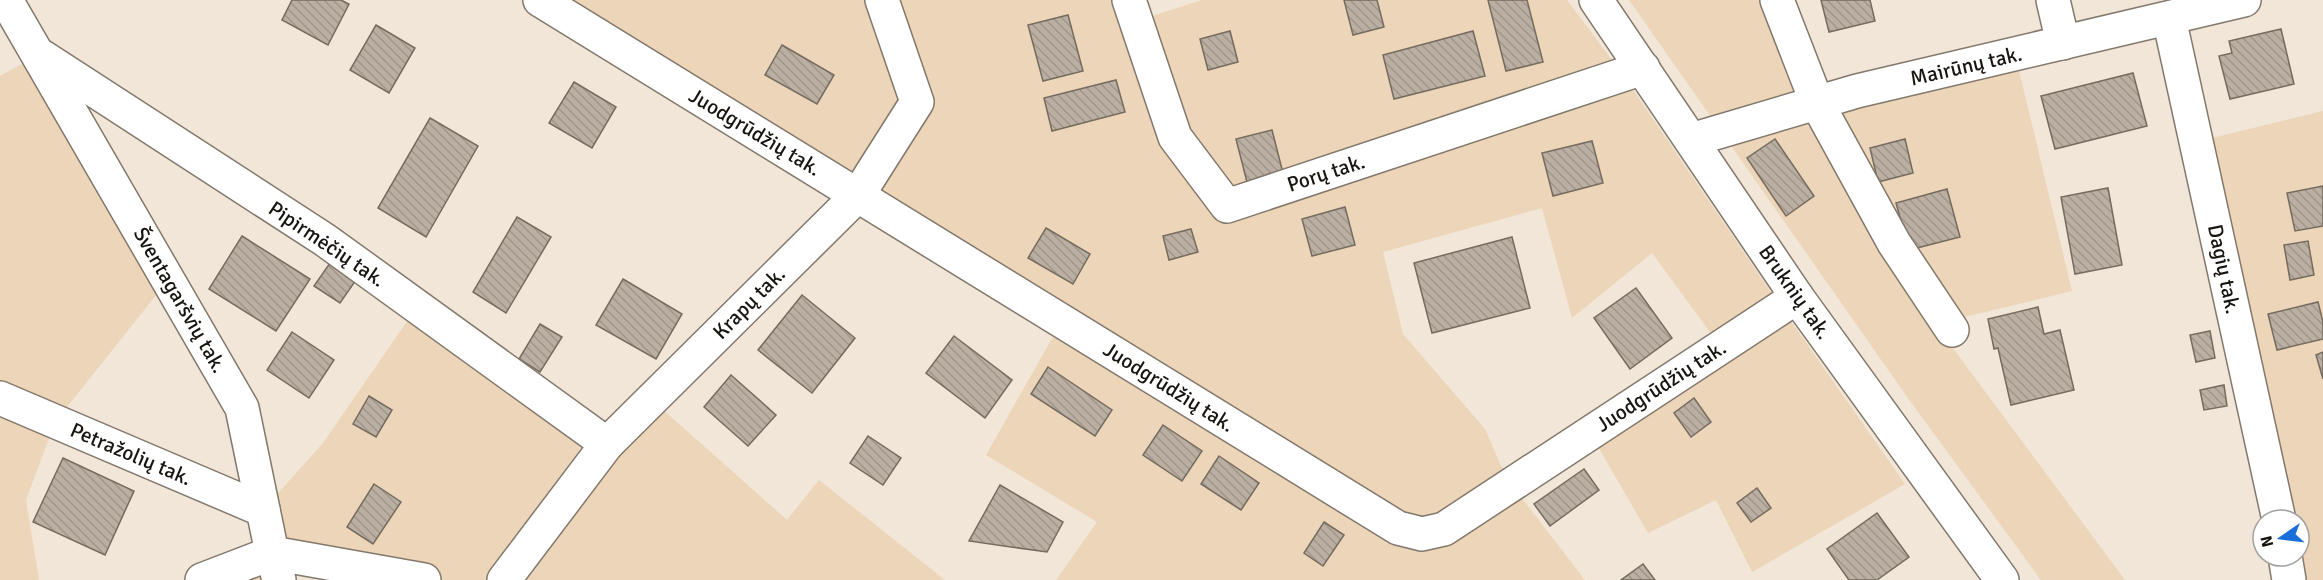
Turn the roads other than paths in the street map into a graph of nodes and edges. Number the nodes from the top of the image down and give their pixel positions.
1 (6, 0) edge
2 (540, 0) edge
3 (882, 0) edge
4 (1129, 0) edge
5 (1596, 0) edge
6 (1777, 0) edge
7 (2053, 0) edge
8 (2244, 0) edge
9 (2169, 18) junction
10 (2063, 43) junction
11 (39, 55) junction
12 (1643, 68) junction
13 (1817, 103) junction
14 (1691, 140) junction
15 (858, 195) junction
16 (1797, 297) junction
17 (1952, 330) dead end
18 (0, 398) edge
19 (607, 444) junction
20 (2276, 508) edge
21 (263, 510) junction
22 (275, 567) edge
23 (202, 580) edge
24 (424, 580) edge
25 (504, 580) edge
26 (2002, 580) edge

1 - 11 street, Šventagaršvių tak.
2 - 15 street, Juodgrūdžių tak.
3 - 15 street, Krapų tak.
4 - 12 street, Porų tak.
5 - 12 street, Bruknių tak.
6 - 13 street
7 - 10 street
8 - 9 street, Mairūnų tak.
9 - 10 street, Mairūnų tak.
9 - 20 street, Dagių tak.
10 - 13 street, Mairūnų tak.
11 - 19 street, Pipirmėčių tak.
11 - 21 street, Šventagaršvių tak.
12 - 14 street, Bruknių tak.
13 - 14 street, Mairūnų tak.
13 - 17 street
14 - 16 street, Bruknių tak.
15 - 16 street, Juodgrūdžių tak.
15 - 19 street, Krapų tak.
16 - 26 street, Bruknių tak.
18 - 21 street, Petražolių tak.
19 - 25 street, Krapų tak.
21 - 22 street, Šventagaršvių tak.
22 - 23 street
22 - 24 street

